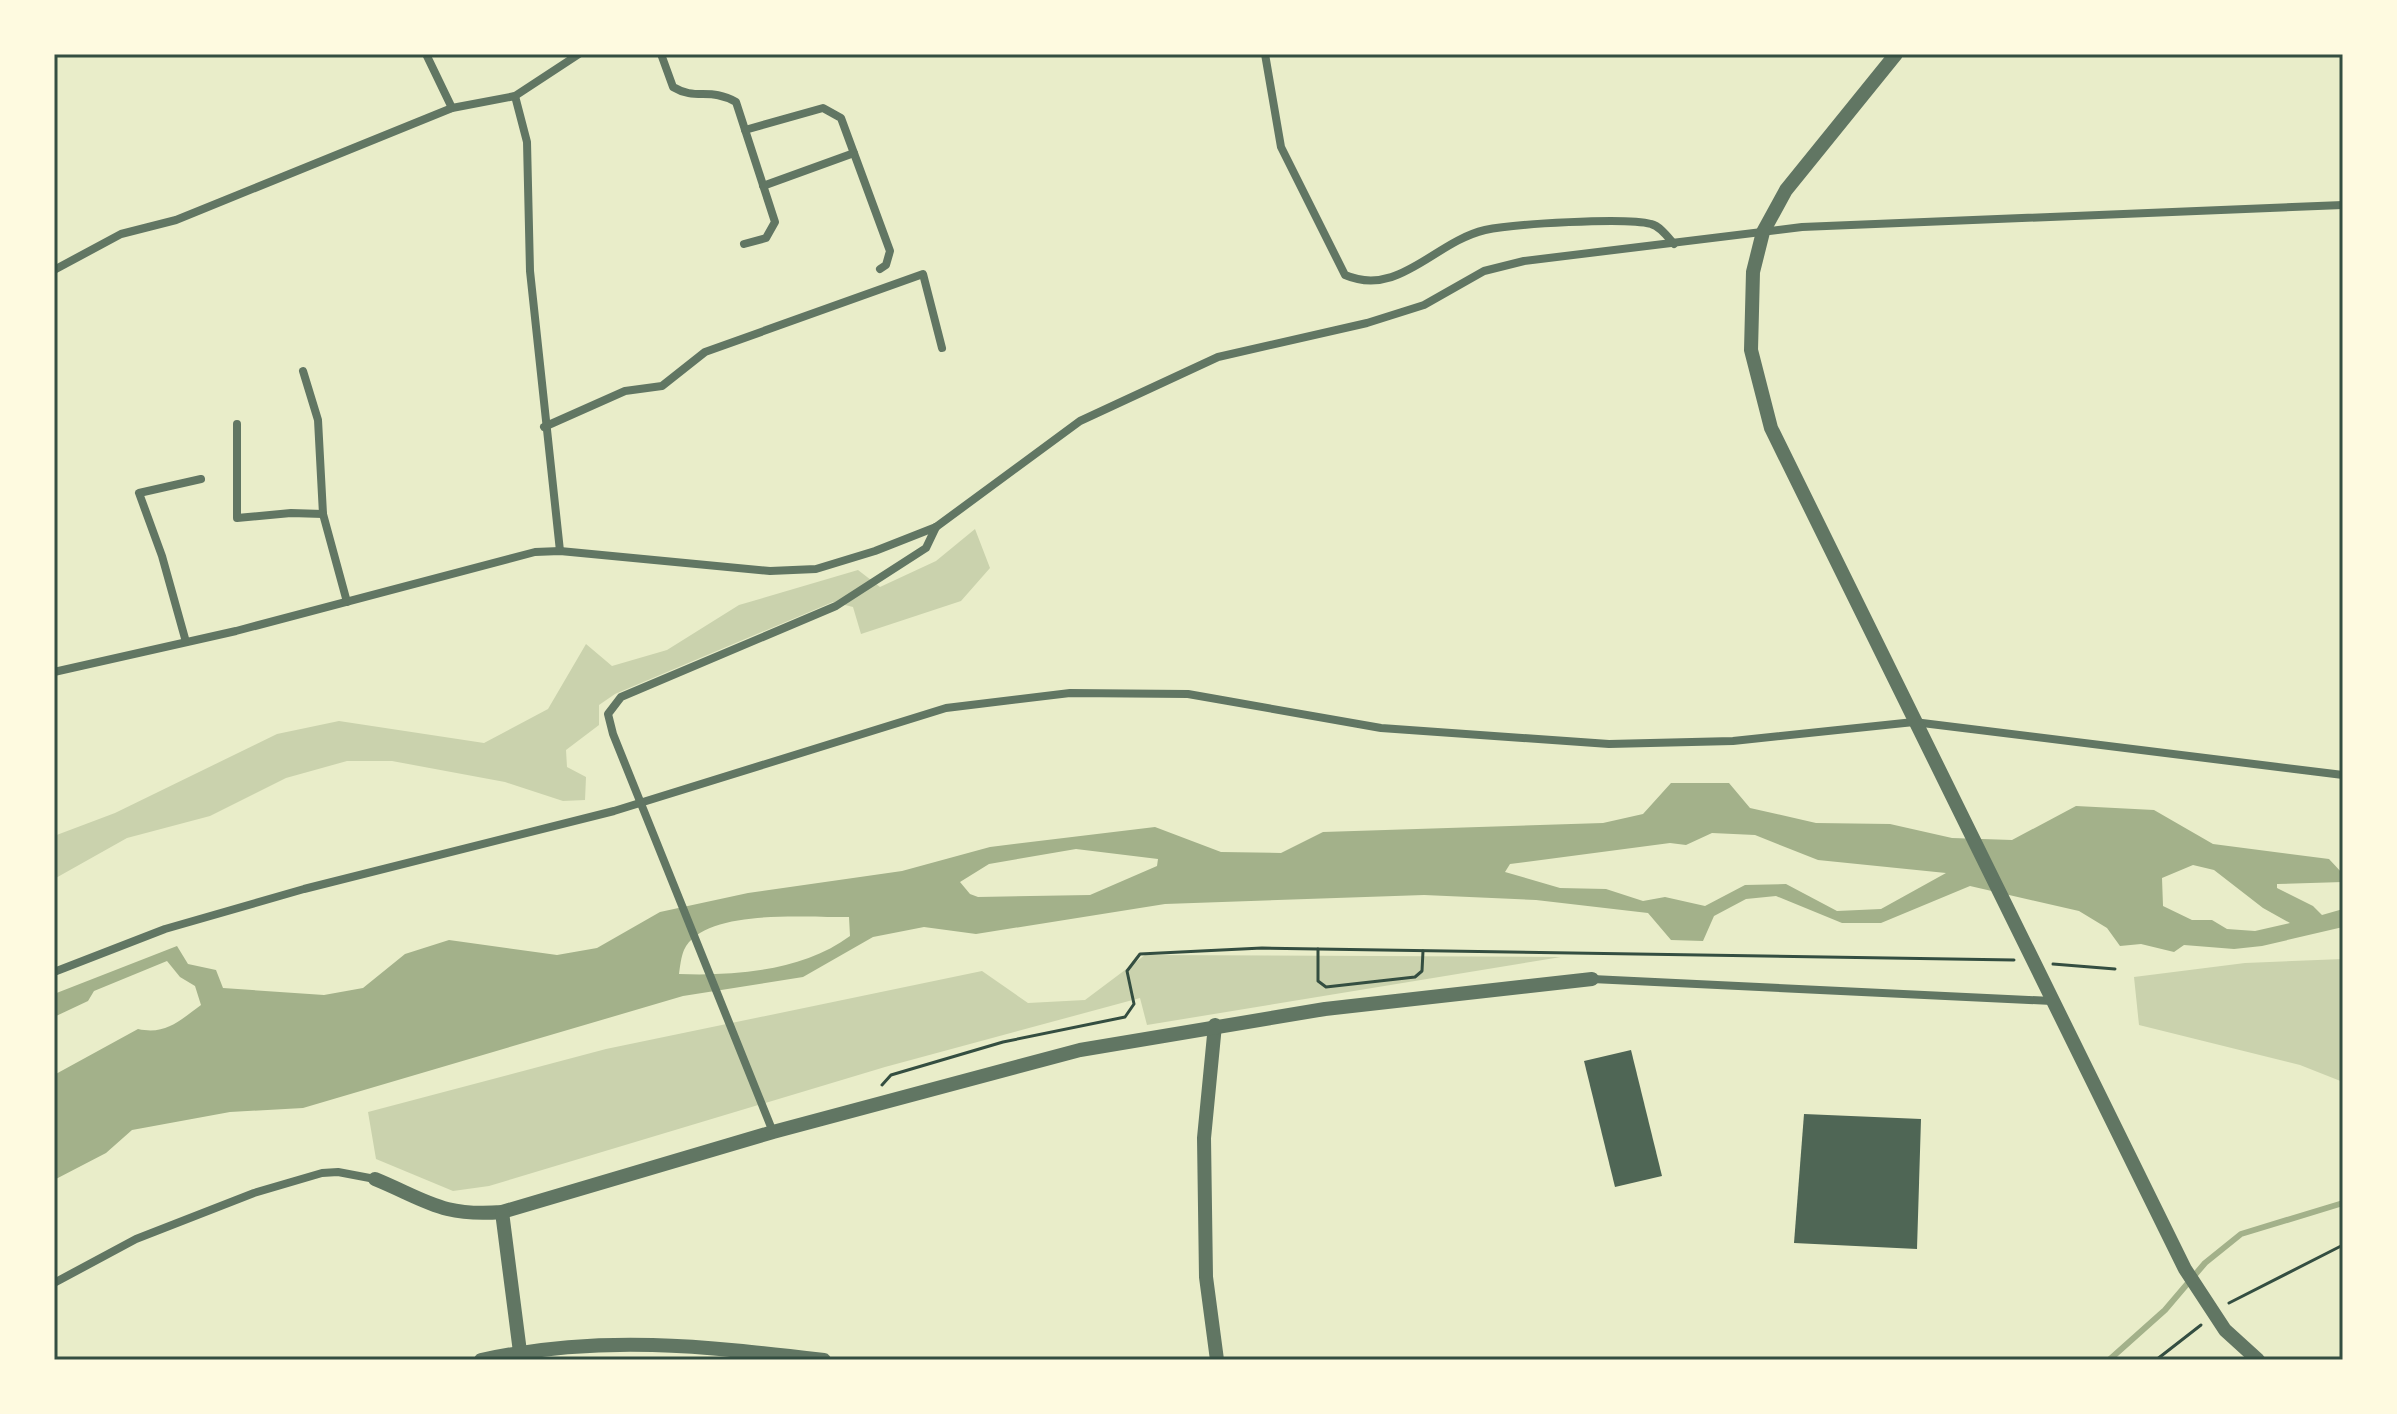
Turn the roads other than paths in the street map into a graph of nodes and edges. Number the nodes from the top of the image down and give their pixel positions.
1 (426, 54) edge
2 (579, 54) edge
3 (661, 54) edge
4 (1265, 54) edge
5 (1896, 54) edge
6 (515, 96) junction
7 (452, 108) junction
8 (745, 130) junction
9 (854, 153) junction
10 (763, 186) junction
11 (2343, 205) edge
12 (1763, 232) junction
13 (744, 244) dead end
14 (1674, 244) junction
15 (880, 269) dead end
16 (54, 270) edge
17 (942, 348) dead end
18 (303, 371) dead end
19 (237, 424) dead end
20 (544, 427) junction
21 (201, 479) dead end
22 (323, 514) junction
23 (936, 527) junction
24 (560, 551) junction
25 (347, 602) junction
26 (186, 642) junction
27 (54, 672) edge
28 (1914, 722) junction
29 (2343, 775) edge
30 (54, 972) edge
31 (1592, 979) joint
32 (2053, 1001) junction
33 (1215, 1025) junction
34 (773, 1132) junction
35 (375, 1179) joint
36 (502, 1212) junction
37 (54, 1283) edge
38 (520, 1352) junction
39 (481, 1360) edge
40 (824, 1360) edge
41 (1217, 1360) edge
42 (2258, 1360) edge

1 - 7 street
2 - 6 street
3 - 8 street
4 - 14 street
5 - 12 street
6 - 7 street
6 - 20 street
7 - 16 street
8 - 9 street
8 - 10 street
9 - 10 street
9 - 15 street
10 - 13 street
11 - 12 street
12 - 14 street
12 - 28 street
14 - 23 street
17 - 20 street
18 - 22 street
19 - 22 street
20 - 24 street
21 - 26 street
22 - 25 street
23 - 24 street
23 - 34 street
24 - 25 street
25 - 26 street
26 - 27 street
28 - 29 street
28 - 30 street
28 - 32 street
31 - 32 street
31 - 33 street
32 - 42 street
33 - 34 street
33 - 41 street
34 - 36 street
35 - 36 street
35 - 37 street
36 - 38 street
38 - 39 street
38 - 40 street

